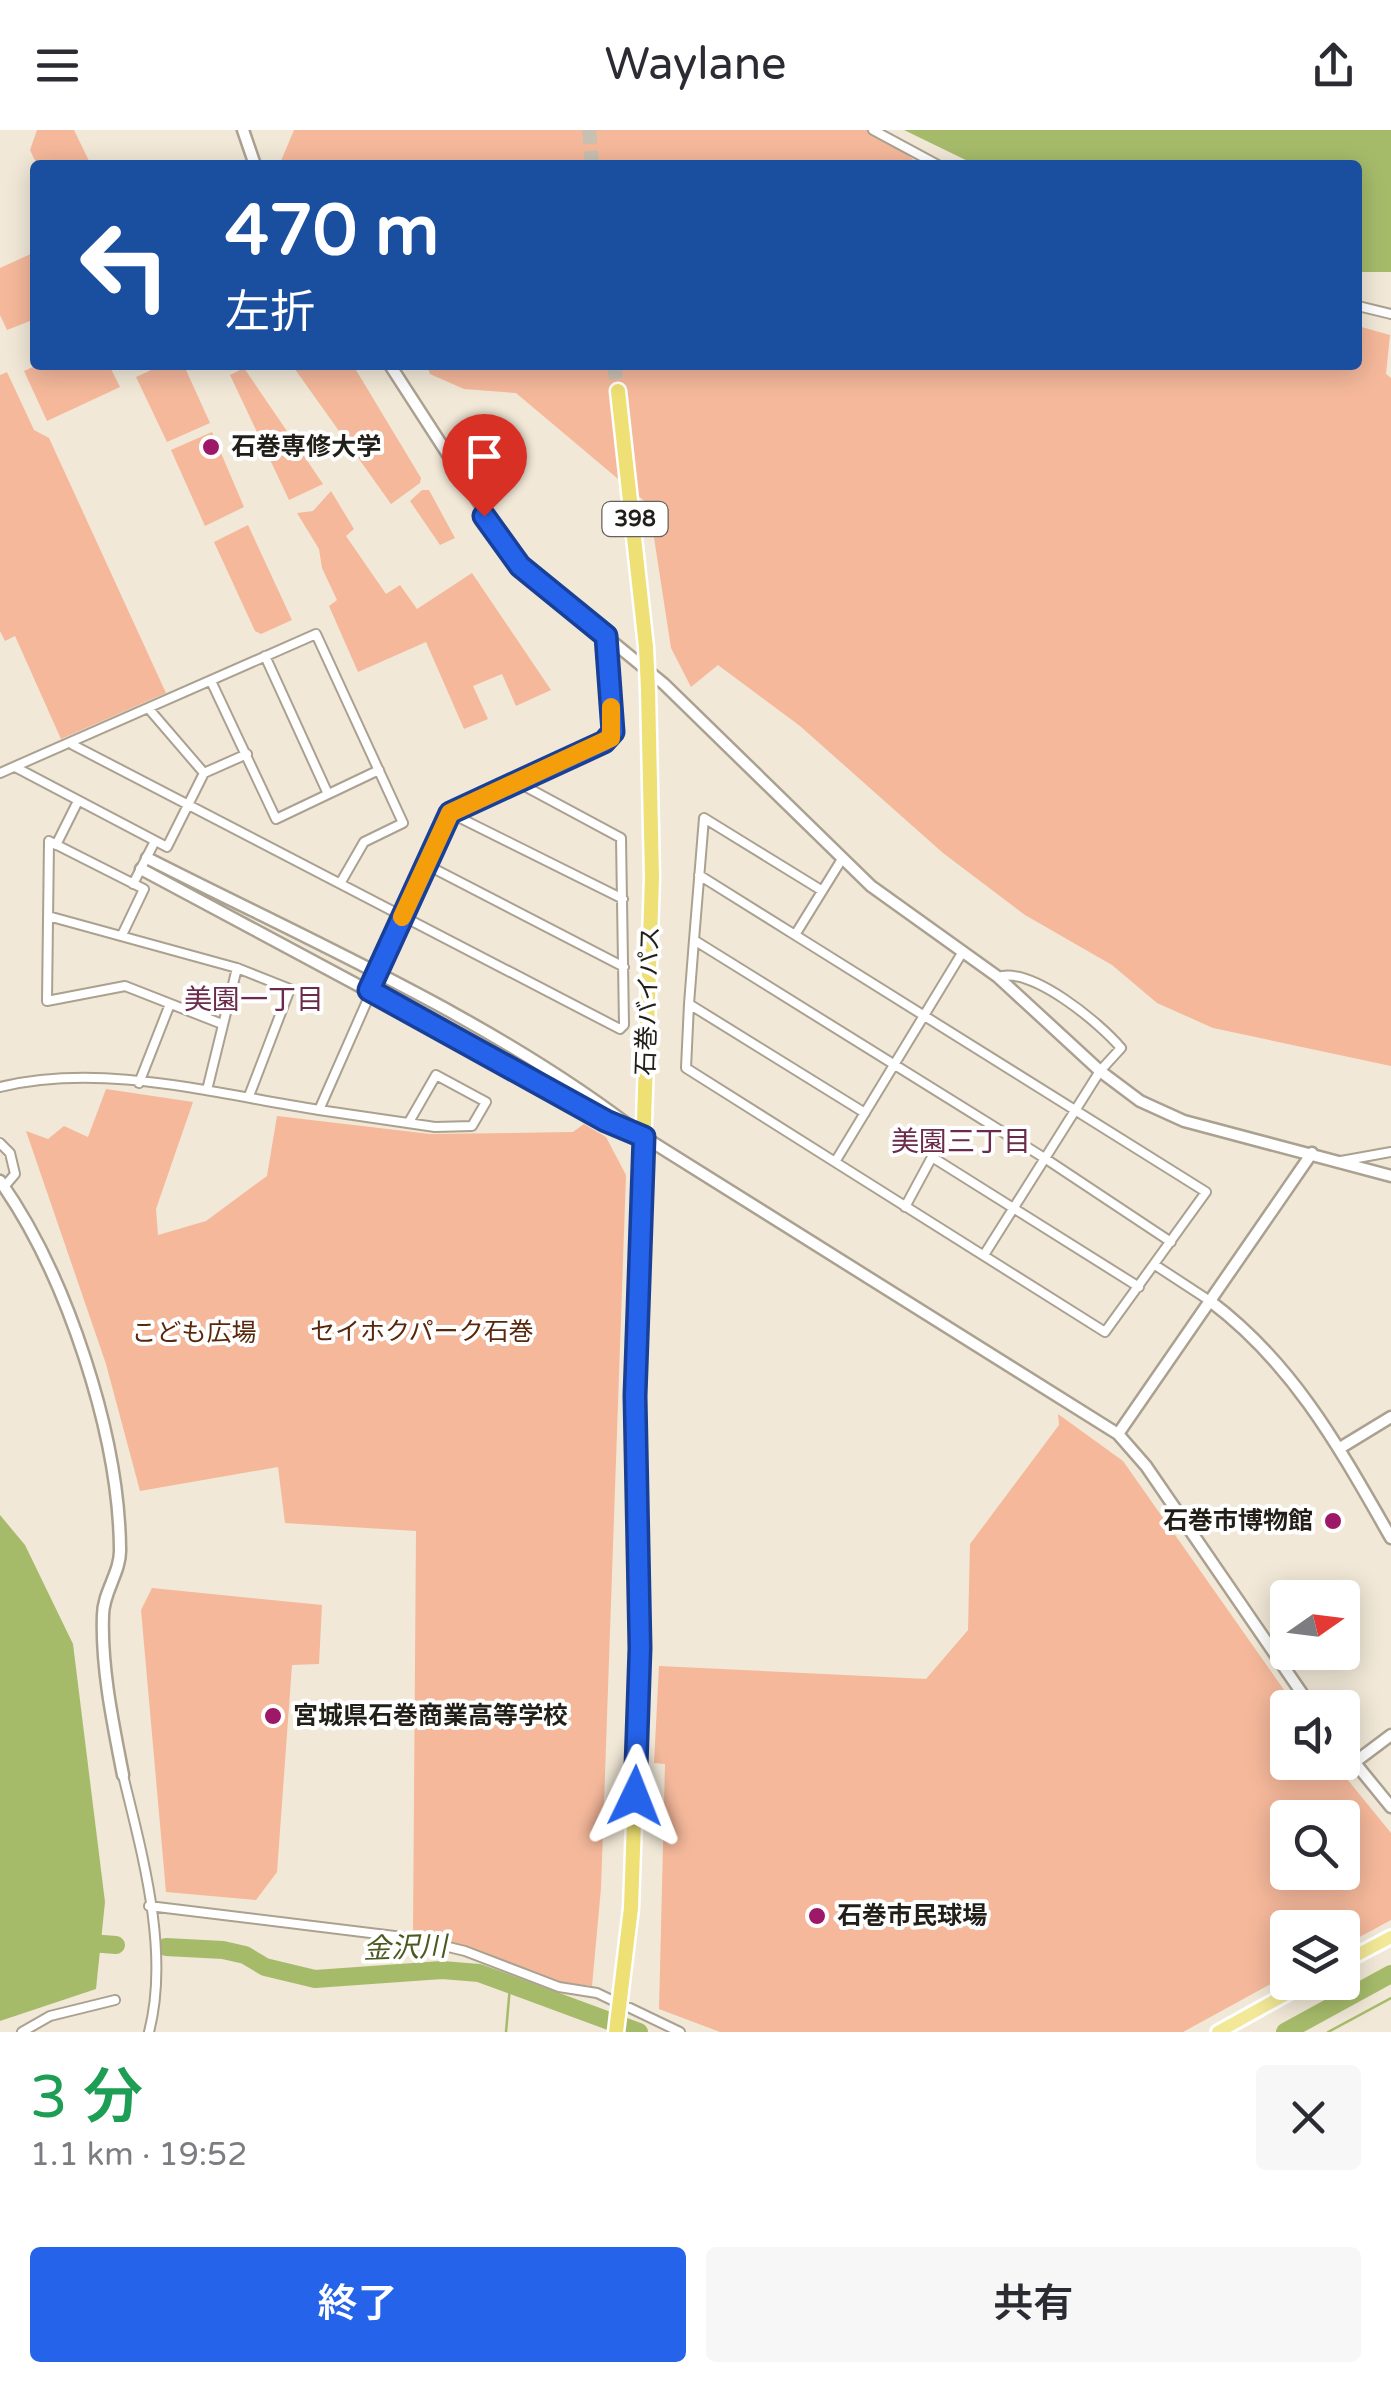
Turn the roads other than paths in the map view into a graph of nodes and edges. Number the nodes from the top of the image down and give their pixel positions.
1 (242, 130) edge
2 (873, 130) edge
3 (252, 160) edge
4 (929, 160) edge
5 (1362, 307) edge
6 (1391, 314) edge
7 (393, 370) edge
8 (618, 391) tunnel mouth
9 (606, 636) junction
10 (265, 656) junction
11 (212, 681) junction
12 (149, 709) junction
13 (74, 745) junction
14 (246, 754) junction
15 (15, 767) junction
16 (379, 770) junction
17 (204, 773) junction
18 (0, 774) edge
19 (515, 782) junction
20 (328, 794) junction
21 (77, 803) junction
22 (189, 806) junction
23 (450, 813) junction
24 (154, 843) junction
25 (56, 845) junction
26 (147, 858) junction
27 (842, 858) junction
28 (426, 864) junction
29 (141, 870) junction
30 (699, 875) junction
31 (342, 882) junction
32 (134, 884) junction
33 (821, 890) junction
34 (623, 900) junction
35 (48, 916) junction
36 (402, 916) junction
37 (122, 935) junction
38 (795, 935) junction
39 (694, 940) junction
40 (962, 953) junction
41 (624, 967) junction
42 (238, 968) junction
43 (376, 974) junction
44 (998, 977) junction
45 (369, 990) junction
46 (170, 1004) junction
47 (689, 1004) junction
48 (925, 1016) junction
49 (222, 1024) junction
50 (895, 1065) junction
51 (1100, 1072) junction
52 (139, 1083) junction
53 (0, 1087) edge
54 (207, 1090) junction
55 (249, 1096) junction
56 (319, 1110) junction
57 (1076, 1110) junction
58 (864, 1112) junction
59 (409, 1122) junction
60 (644, 1137) junction
61 (0, 1142) edge
62 (1391, 1152) edge
63 (1312, 1153) junction
64 (1046, 1159) junction
65 (1341, 1161) junction
66 (835, 1162) junction
67 (1391, 1176) edge
68 (2, 1184) edge
69 (905, 1207) junction
70 (1015, 1207) junction
71 (1171, 1242) junction
72 (984, 1255) junction
73 (1156, 1265) junction
74 (1139, 1286) junction
75 (1210, 1301) junction
76 (1391, 1418) edge
77 (1118, 1434) junction
78 (1340, 1448) junction
79 (1391, 1538) edge
80 (1300, 1690) edge
81 (1391, 1735) edge
82 (1360, 1758) edge
83 (1360, 1768) edge
84 (123, 1774) joint
85 (1391, 1806) edge
86 (149, 1906) junction
87 (1391, 1937) edge
88 (1360, 1954) edge
89 (115, 2000) dead end
90 (1276, 2000) edge
91 (623, 2008) junction
92 (22, 2032) edge
93 (149, 2032) edge
94 (616, 2032) edge
95 (680, 2032) edge
96 (1218, 2032) edge

1 - 3 street
2 - 4 street
5 - 6 street
7 - 9 street
8 - 60 highway, 石巻バイパス / 398, bridge
9 - 19 street
9 - 27 street
10 - 11 street
10 - 16 street
10 - 20 street
11 - 12 street
11 - 14 street
12 - 13 street
12 - 17 street
13 - 15 street
13 - 22 street
14 - 17 street
14 - 20 street
15 - 18 street
15 - 21 street
16 - 20 street
16 - 31 street
17 - 22 street
19 - 23 street
19 - 34 street
21 - 24 street
21 - 25 street
22 - 24 street
22 - 31 street
23 - 28 street
23 - 34 street
24 - 26 street
25 - 32 street
25 - 35 street
26 - 29 street
26 - 43 street
27 - 33 street
27 - 40 street
28 - 36 street
28 - 41 street
29 - 32 street
29 - 45 street
30 - 33 street
30 - 38 street
30 - 39 street
31 - 36 street
32 - 37 street
33 - 38 street
34 - 41 street
35 - 37 street
35 - 46 street
36 - 41 street
36 - 43 street
37 - 42 street
38 - 48 street
39 - 47 street
39 - 50 street
40 - 44 street
40 - 48 street
42 - 49 street
42 - 55 street
43 - 45 street
43 - 60 street
44 - 51 street
44 - 51 street
45 - 56 street
45 - 60 street
46 - 49 street
46 - 52 street
47 - 58 street
47 - 66 street
48 - 50 street
48 - 57 street
49 - 54 street
50 - 58 street
50 - 64 street
51 - 57 street
51 - 63 street
52 - 53 street
52 - 54 street
54 - 55 street
55 - 56 street
56 - 59 street
57 - 64 street
57 - 71 street
58 - 66 street
59 - 59 street
60 - 77 street
60 - 91 highway, 石巻バイパス / 398
61 - 68 street
62 - 65 street
63 - 65 street
63 - 75 street
64 - 70 street
64 - 71 street
65 - 67 street
66 - 69 street
68 - 84 street
69 - 70 street
69 - 72 street
70 - 72 street
70 - 74 street
71 - 73 street
72 - 74 street
73 - 74 street
73 - 75 street
75 - 77 street
75 - 78 street
76 - 78 street
77 - 80 street
78 - 79 street
81 - 82 street
83 - 85 street
84 - 86 street
86 - 91 street
86 - 93 street
87 - 88 main road
89 - 92 street
90 - 96 main road
91 - 94 highway, 石巻バイパス / 398
91 - 95 street

